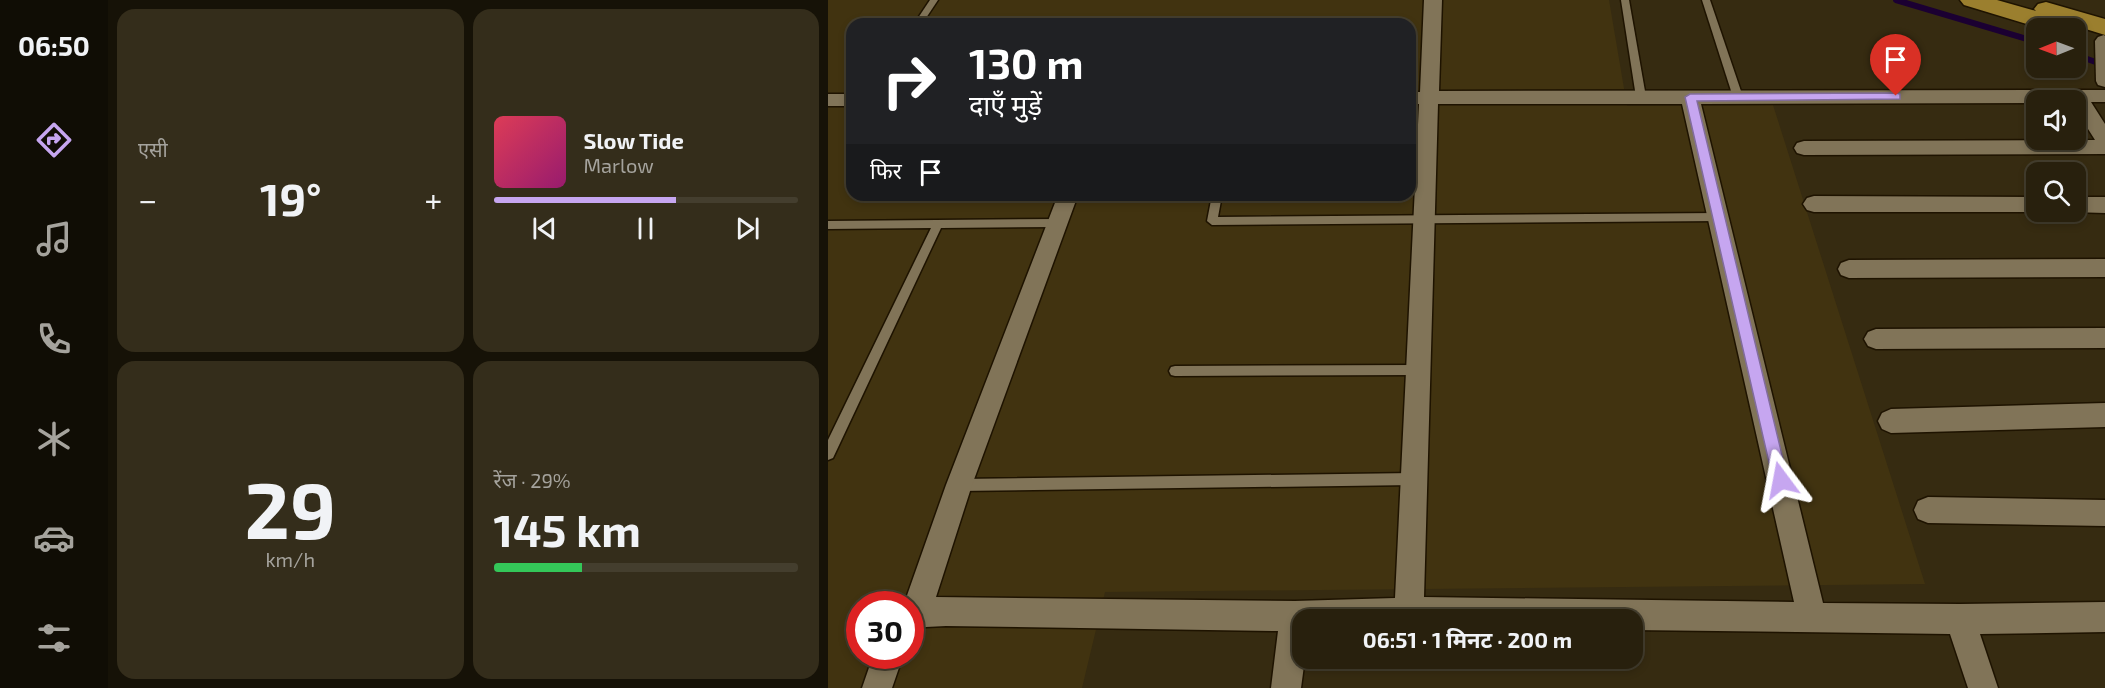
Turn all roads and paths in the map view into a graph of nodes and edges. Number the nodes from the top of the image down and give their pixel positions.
1 (934, 0) edge
2 (1433, 0) edge
3 (1625, 0) edge
4 (1706, 0) edge
5 (1972, 0) edge
6 (2018, 0) edge
7 (922, 18) edge
8 (2032, 18) edge
9 (2086, 40) edge
10 (2104, 53) edge
11 (2026, 96) edge
12 (2086, 96) edge
13 (2105, 96) edge
14 (1641, 97) junction
15 (1690, 97) junction
16 (1738, 97) junction
17 (1419, 98) edge
18 (828, 100) edge
19 (846, 100) edge
20 (2086, 107) edge
21 (2098, 121) edge
22 (2105, 140) edge
23 (2105, 147) edge
24 (1804, 148) dead end
25 (1066, 201) edge
26 (1216, 201) edge
27 (1814, 204) dead end
28 (2026, 205) edge
29 (2086, 205) edge
30 (2105, 205) edge
31 (1719, 217) junction
32 (1424, 219) junction
33 (938, 224) junction
34 (1058, 224) junction
35 (828, 225) edge
36 (2105, 268) edge
37 (1849, 269) dead end
38 (2105, 338) edge
39 (1876, 339) dead end
40 (1418, 370) junction
41 (1175, 371) dead end
42 (2105, 416) edge
43 (1891, 421) dead end
44 (828, 454) edge
45 (1414, 479) junction
46 (959, 485) junction
47 (1928, 510) dead end
48 (2105, 513) edge
49 (922, 591) edge
50 (1409, 609) edge
51 (924, 615) edge
52 (1643, 615) edge
53 (1292, 616) edge
54 (1812, 617) junction
55 (2105, 617) edge
56 (1960, 619) junction
57 (1292, 634) edge
58 (884, 669) edge
59 (877, 688) edge
60 (1286, 688) edge
61 (1983, 688) edge

1 - 7 lane
2 - 17 street
3 - 14 lane
4 - 16 lane
5 - 8 main road
6 - 10 main road
9 - 10 main road
11 - 16 street
12 - 13 street
14 - 15 street
14 - 17 street
15 - 16 street
15 - 31 street
17 - 32 street
18 - 19 street
20 - 21 street
21 - 22 street
23 - 24 street
25 - 34 street
26 - 32 lane
27 - 28 street
29 - 30 street
31 - 32 lane
31 - 54 street
32 - 40 street
33 - 34 lane
33 - 35 lane
33 - 44 lane
34 - 46 street
36 - 37 street
38 - 39 street
40 - 41 lane
40 - 45 street
42 - 43 street
45 - 46 lane
45 - 50 street
46 - 49 street
47 - 48 street
51 - 53 street
52 - 54 street
54 - 56 street
55 - 56 street
56 - 61 street
57 - 60 street
58 - 59 street

